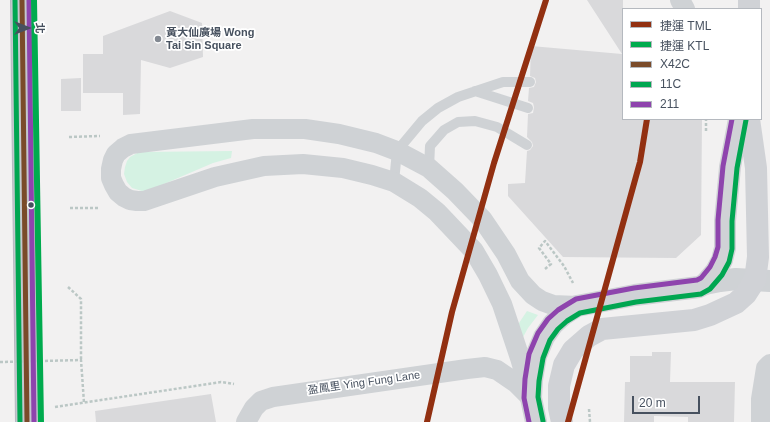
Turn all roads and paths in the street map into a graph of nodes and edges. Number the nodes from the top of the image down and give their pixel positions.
1 (22, 0) edge
2 (530, 82) dead end
3 (475, 92) junction
4 (528, 108) dead end
5 (706, 120) edge
6 (739, 120) edge
7 (749, 120) edge
8 (706, 131) dead end
9 (100, 136) dead end
10 (69, 137) dead end
11 (527, 145) dead end
12 (397, 151) junction
13 (429, 168) junction
14 (394, 182) junction
15 (70, 208) dead end
16 (98, 208) dead end
17 (545, 269) dead end
18 (763, 281) edge
19 (573, 283) dead end
20 (706, 284) junction
21 (68, 287) dead end
22 (577, 306) junction
23 (81, 360) junction
24 (0, 362) edge
25 (770, 364) edge
26 (234, 384) dead end
27 (531, 398) junction
28 (84, 403) junction
29 (55, 407) dead end
30 (589, 409) dead end
31 (561, 415) edge
32 (27, 422) edge
33 (246, 422) edge
34 (536, 422) edge
35 (590, 422) edge
36 (761, 422) edge

1 - 32 highway
2 - 3 lane
3 - 4 lane
3 - 12 lane
5 - 8 path
6 - 20 main road
7 - 18 main road
9 - 10 path
11 - 13 lane
12 - 13 street
12 - 14 lane
12 - 14 street
13 - 22 street
14 - 27 street
15 - 16 path
17 - 19 path
18 - 20 street
18 - 31 main road
20 - 22 main road
21 - 23 path
22 - 27 main road
23 - 24 path, bridge
23 - 28 path, bridge
25 - 36 street
26 - 28 path
27 - 33 street, 盈鳳里 Ying Fung Lane
27 - 34 main road
28 - 29 path
30 - 35 path

